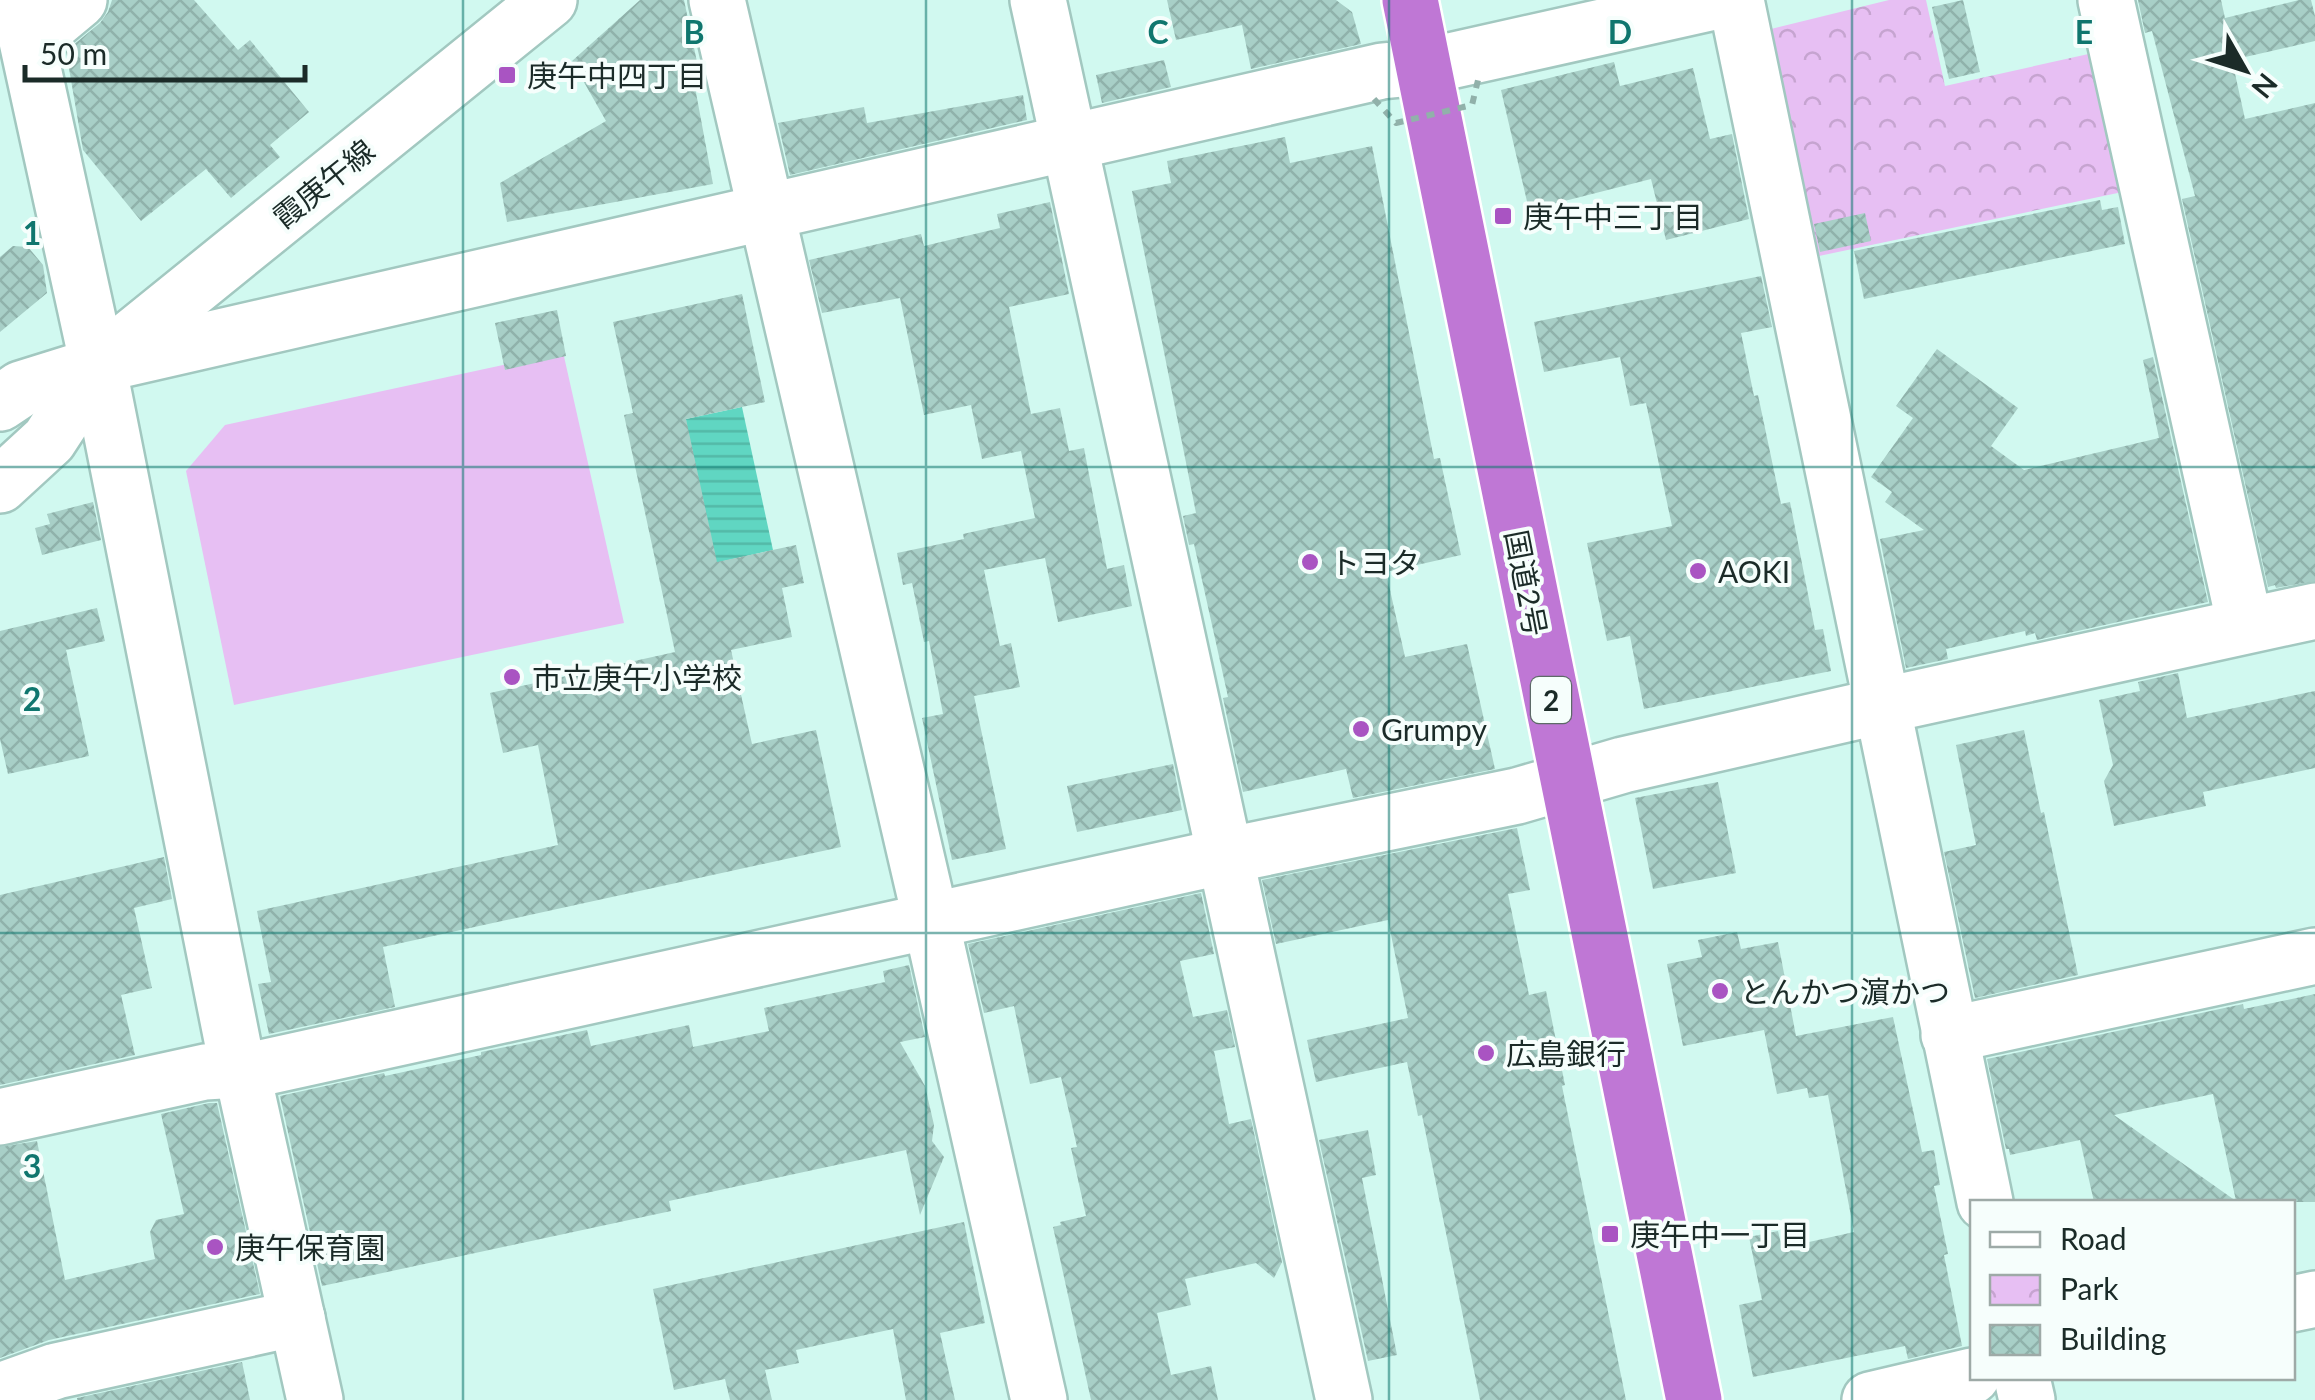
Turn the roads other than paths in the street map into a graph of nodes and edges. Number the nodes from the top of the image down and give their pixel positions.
1 (79, 0) edge
2 (549, 0) edge
3 (717, 0) edge
4 (1038, 0) edge
5 (1410, 0) edge
6 (1723, 0) edge
7 (1736, 0) edge
8 (2106, 0) edge
9 (21, 15) edge
10 (1423, 67) junction
11 (21, 116) edge
12 (1070, 142) junction
13 (766, 214) junction
14 (98, 365) junction
15 (0, 403) edge
16 (0, 485) edge
17 (2315, 611) edge
18 (2246, 625) junction
19 (1881, 706) junction
20 (1567, 782) junction
21 (1225, 856) junction
22 (931, 922) junction
23 (2315, 956) edge
24 (1948, 1035) junction
25 (238, 1070) junction
26 (0, 1117) edge
27 (1984, 1200) edge
28 (297, 1318) junction
29 (1970, 1376) edge
30 (0, 1390) edge
31 (315, 1400) edge
32 (1039, 1400) edge
33 (1344, 1400) edge
34 (1694, 1400) edge
35 (1870, 1400) edge

1 - 9 street
2 - 14 street, 霞庚午線
3 - 13 street
4 - 12 street
5 - 10 highway, 国道2号 / 2
6 - 10 street
7 - 19 street
8 - 18 street
9 - 11 street
10 - 12 street
10 - 20 highway, 国道2号 / 2
11 - 14 street
12 - 13 street
12 - 21 street
13 - 14 street
13 - 22 street
14 - 15 street
14 - 16 street
14 - 25 street
17 - 18 street
18 - 19 street
19 - 20 street
19 - 24 street
20 - 21 street
20 - 34 highway, 国道2号 / 2
21 - 22 street
21 - 33 street
22 - 25 street
22 - 32 street
23 - 24 street
24 - 27 street
25 - 26 street
25 - 28 street
28 - 30 street
28 - 31 street
29 - 35 street

